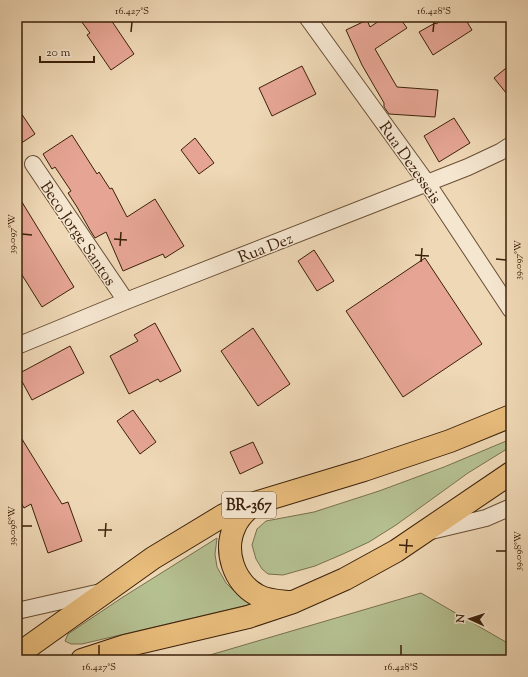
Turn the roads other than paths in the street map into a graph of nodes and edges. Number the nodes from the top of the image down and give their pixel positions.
1 (307, 17) edge
2 (511, 145) edge
3 (33, 164) dead end
4 (427, 183) junction
5 (126, 301) junction
6 (511, 310) edge
7 (17, 346) edge
8 (511, 416) edge
9 (511, 473) edge
10 (255, 503) junction
11 (511, 507) edge
12 (424, 532) junction
13 (106, 591) junction
14 (293, 602) junction
15 (17, 611) edge
16 (17, 655) edge
17 (82, 660) edge

1 - 4 street, Rua Dezesseis
2 - 4 street, Rua Dez
3 - 5 street, Beco Jorge Santos
4 - 5 street, Rua Dez
4 - 6 street, Rua Dezesseis
5 - 7 street, Rua Dez
8 - 10 main road, BR-367
9 - 12 main road, BR-367
10 - 13 main road, BR-367
10 - 14 main road, BR-367
11 - 12 street
12 - 14 main road, BR-367
13 - 15 street
13 - 16 main road, BR-367
14 - 17 main road, BR-367

